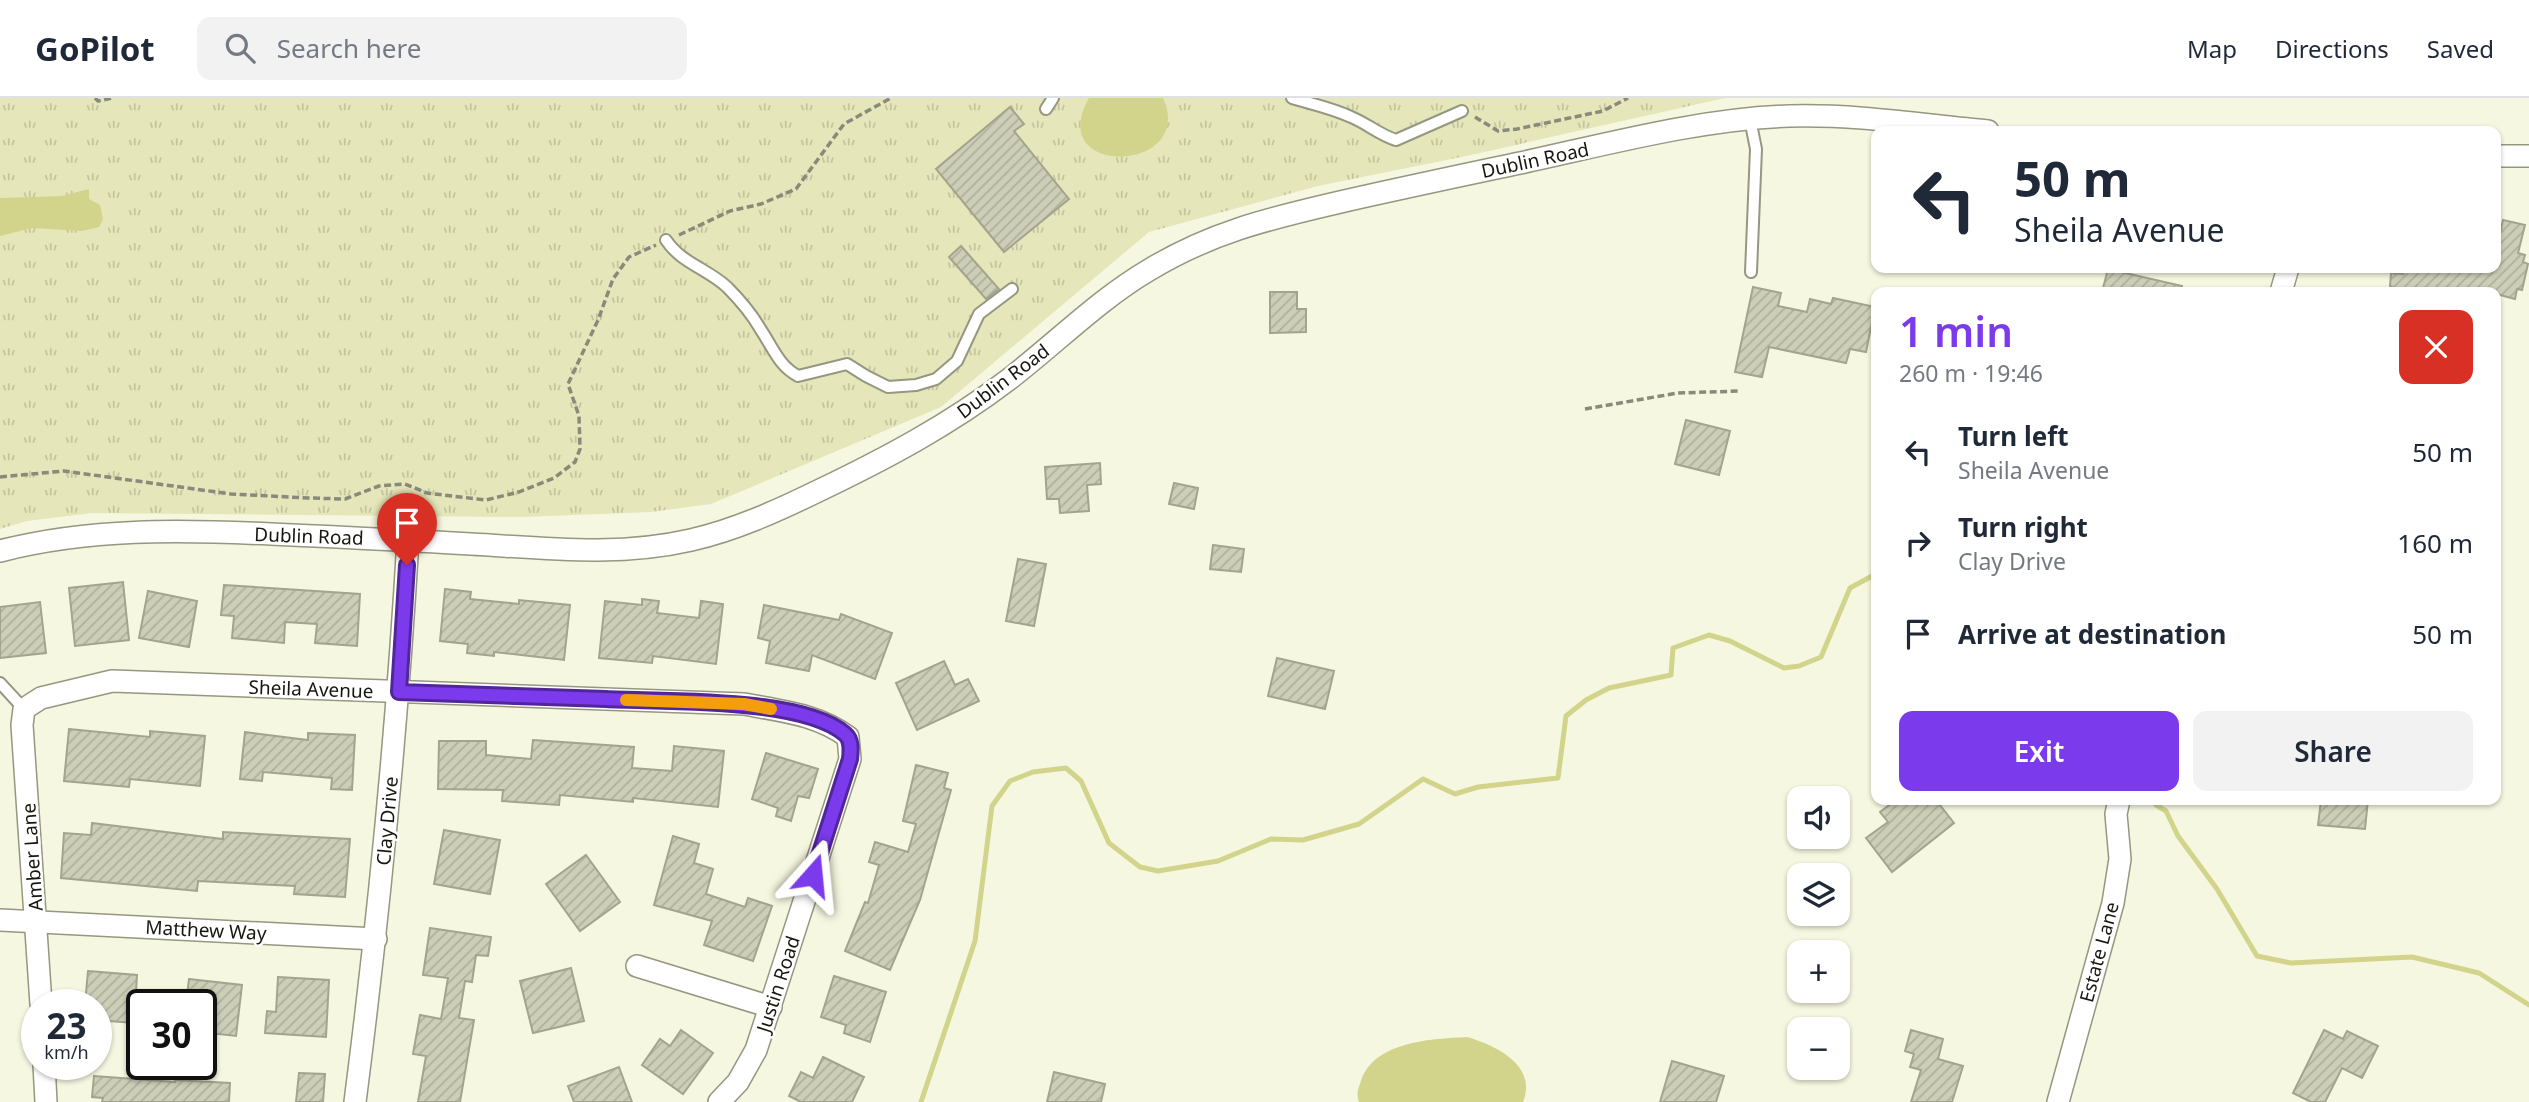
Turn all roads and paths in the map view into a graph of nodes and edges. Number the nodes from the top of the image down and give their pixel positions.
1 (95, 98) edge
2 (113, 98) edge
3 (891, 98) edge
4 (1053, 98) edge
5 (1292, 98) edge
6 (1628, 98) edge
7 (1045, 109) dead end
8 (1462, 111) joint
9 (1750, 119) junction
10 (1938, 126) edge
11 (2501, 156) edge
12 (2529, 156) edge
13 (666, 240) junction
14 (1751, 272) dead end
15 (1012, 289) dead end
16 (1740, 391) dead end
17 (1585, 409) dead end
18 (0, 477) edge
19 (408, 540) junction
20 (0, 551) edge
21 (0, 683) edge
22 (399, 692) junction
23 (24, 709) junction
24 (848, 737) joint
25 (2118, 805) edge
26 (0, 920) edge
27 (36, 922) junction
28 (376, 939) junction
29 (637, 966) dead end
30 (40, 989) edge
31 (771, 1007) junction
32 (45, 1080) edge
33 (46, 1102) edge
34 (355, 1102) edge
35 (719, 1102) edge
36 (2058, 1102) edge

1 - 2 path
3 - 13 path
4 - 7 lane
5 - 8 lane
6 - 8 path
9 - 10 street, Dublin Road
9 - 14 lane
9 - 19 street, Dublin Road
11 - 12 street
13 - 15 lane
13 - 18 path
16 - 17 path
19 - 20 street, Dublin Road
19 - 22 street, Clay Drive
21 - 23 lane
22 - 23 street, Sheila Avenue
22 - 24 street, Sheila Avenue
22 - 28 street, Clay Drive
23 - 27 street, Amber Lane
24 - 31 street, Justin Road
25 - 36 street, Estate Lane
26 - 27 street, Matthew Way
27 - 28 street, Matthew Way
27 - 30 street, Amber Lane
28 - 34 street, Clay Drive
29 - 31 street
31 - 35 street, Justin Road
32 - 33 street

